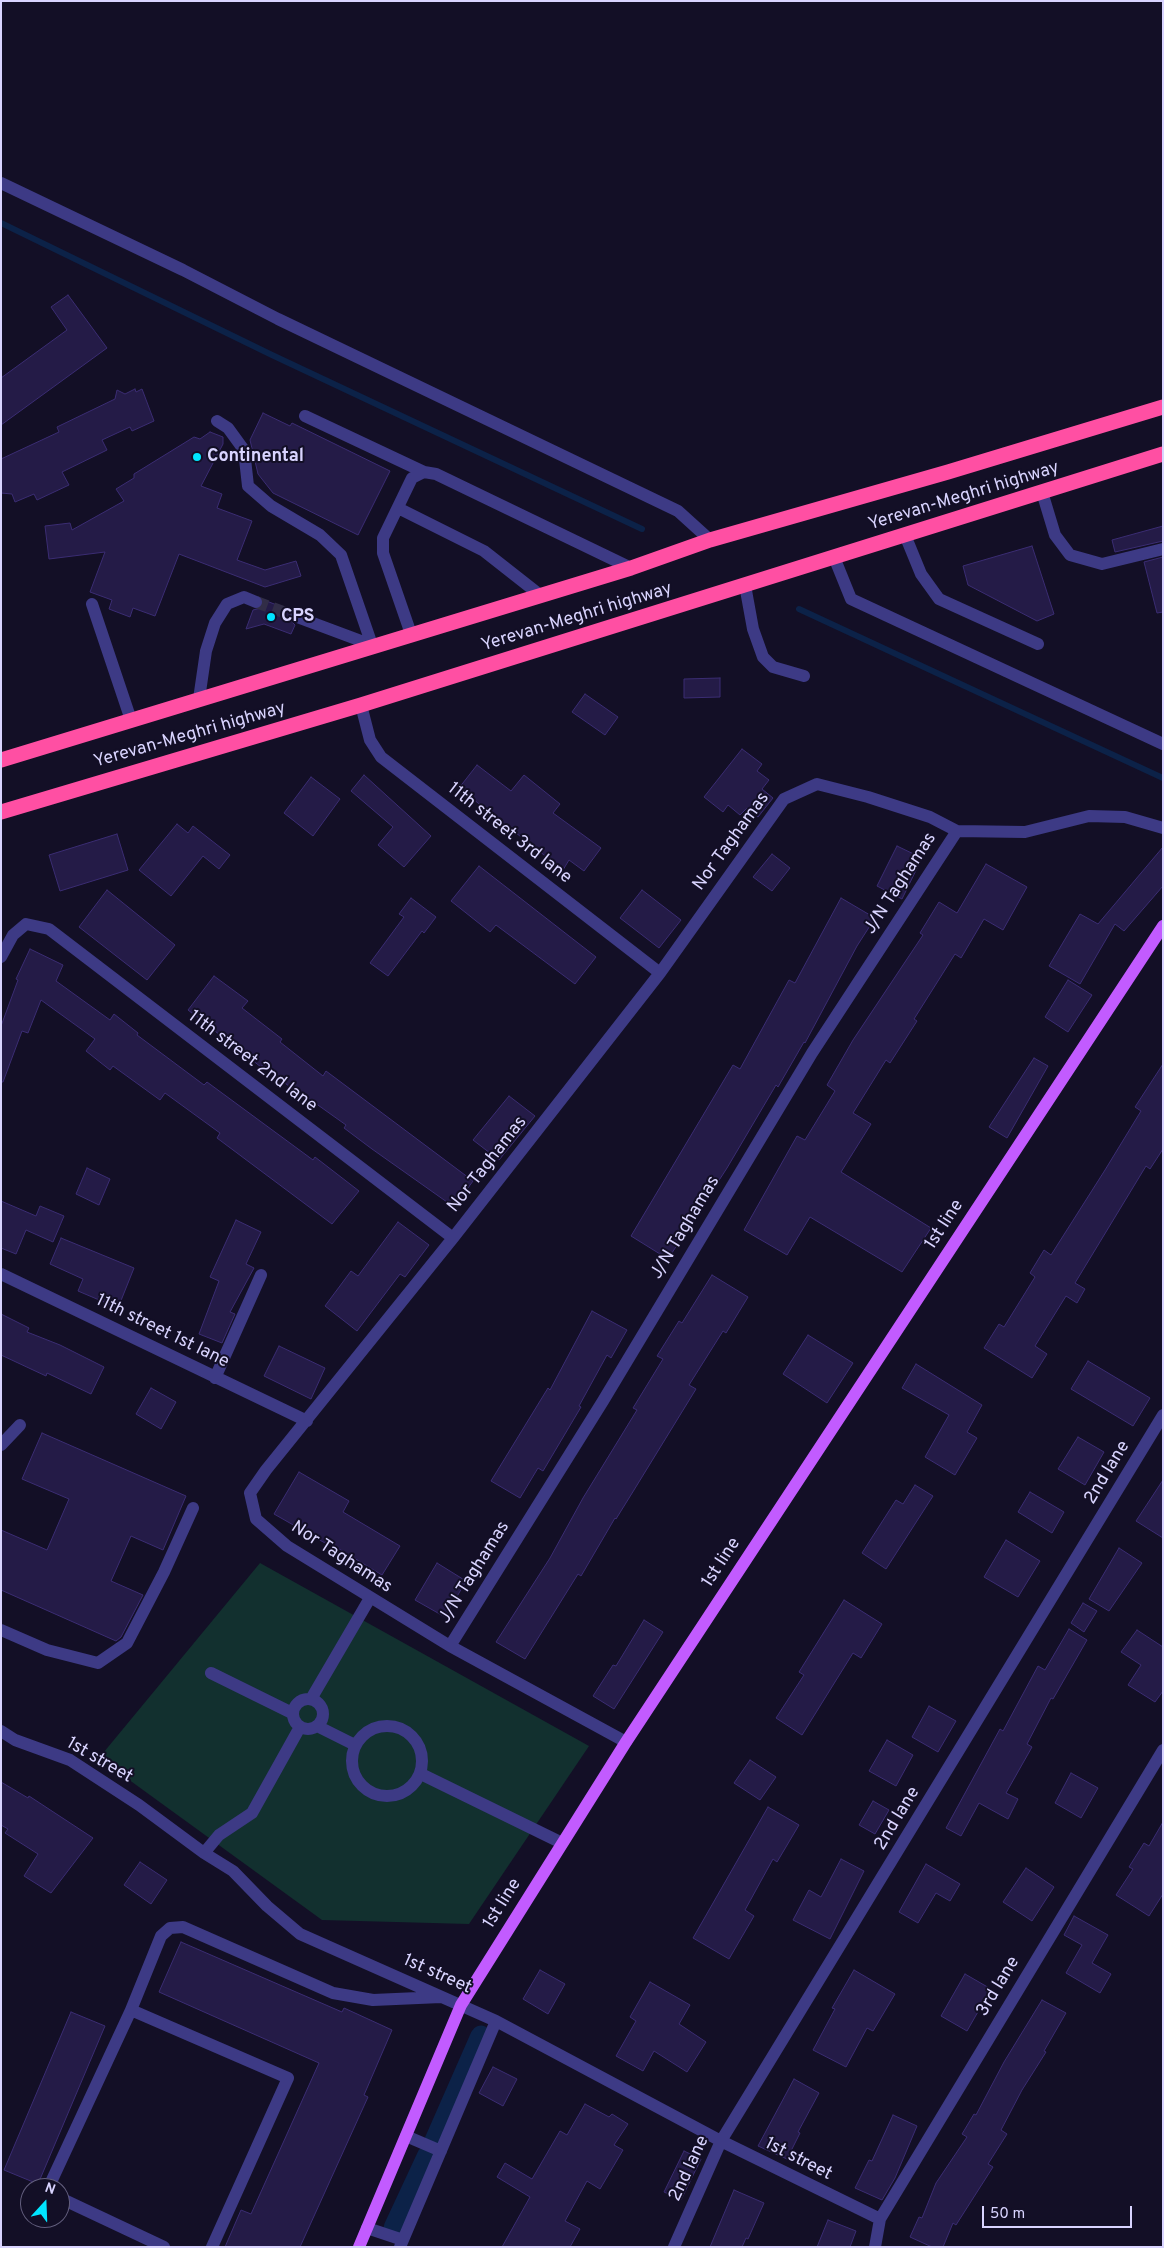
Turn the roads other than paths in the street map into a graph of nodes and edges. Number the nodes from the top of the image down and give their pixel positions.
1 (1, 183) edge
2 (1163, 407) edge
3 (305, 416) dead end
4 (217, 421) dead end
5 (1163, 454) edge
6 (424, 472) junction
7 (1042, 492) junction
8 (398, 508) junction
9 (905, 535) junction
10 (710, 540) junction
11 (1163, 549) edge
12 (834, 557) junction
13 (631, 568) junction
14 (745, 585) junction
15 (540, 594) junction
16 (256, 602) tunnel mouth
17 (92, 604) dead end
18 (297, 617) tunnel mouth
19 (411, 634) junction
20 (1038, 644) dead end
21 (372, 645) junction
22 (804, 676) dead end
23 (199, 699) junction
24 (361, 705) junction
25 (131, 720) junction
26 (1163, 744) edge
27 (1, 760) edge
28 (1, 812) edge
29 (1163, 828) edge
30 (957, 831) junction
31 (1163, 926) edge
32 (1, 957) edge
33 (660, 973) junction
34 (453, 1238) junction
35 (1, 1274) edge
36 (261, 1275) dead end
37 (215, 1378) junction
38 (1163, 1415) edge
39 (307, 1421) junction
40 (20, 1425) dead end
41 (1, 1445) edge
42 (193, 1508) dead end
43 (370, 1598) junction
44 (1, 1630) edge
45 (450, 1646) junction
46 (211, 1673) dead end
47 (311, 1699) junction
48 (292, 1713) junction
49 (317, 1726) junction
50 (300, 1728) junction
51 (1, 1732) edge
52 (626, 1742) junction
53 (355, 1745) junction
54 (1163, 1750) edge
55 (421, 1774) junction
56 (562, 1843) junction
57 (204, 1853) junction
58 (443, 1997) junction
59 (461, 2005) junction
60 (131, 2010) junction
61 (496, 2021) junction
62 (406, 2136) junction
63 (721, 2141) junction
64 (441, 2151) junction
65 (53, 2178) edge
66 (70, 2203) edge
67 (880, 2219) junction
68 (367, 2228) junction
69 (402, 2243) edge
70 (876, 2246) edge
71 (164, 2247) edge
72 (212, 2247) edge
73 (359, 2247) edge
74 (674, 2247) edge

1 - 10 street
2 - 10 highway, Yerevan-Meghri highway
3 - 6 street
4 - 21 street
5 - 7 highway, Yerevan-Meghri highway
6 - 8 street
6 - 13 street
7 - 9 highway, Yerevan-Meghri highway
7 - 11 street
8 - 15 street
8 - 19 street
9 - 12 highway, Yerevan-Meghri highway
9 - 20 street
10 - 13 highway, Yerevan-Meghri highway
12 - 14 highway, Yerevan-Meghri highway
12 - 26 street
13 - 15 highway, Yerevan-Meghri highway
14 - 22 street
14 - 24 highway, Yerevan-Meghri highway
15 - 19 highway, Yerevan-Meghri highway
16 - 23 street
17 - 25 street
18 - 21 street
19 - 21 highway, Yerevan-Meghri highway
21 - 23 highway, Yerevan-Meghri highway
23 - 25 highway, Yerevan-Meghri highway
24 - 28 highway, Yerevan-Meghri highway
24 - 33 street, 11th street 3rd lane
25 - 27 highway, Yerevan-Meghri highway
29 - 30 street, Nor Taghamas
30 - 33 street, Nor Taghamas
30 - 45 street, J/N Taghamas
31 - 52 main road, 1st line
32 - 34 street, 11th street 2nd lane
33 - 34 street, Nor Taghamas
34 - 39 street, Nor Taghamas
35 - 37 street, 11th street 1st lane
36 - 37 street
37 - 39 street, 11th street 1st lane
38 - 63 street, 2nd lane
39 - 43 street, Nor Taghamas
40 - 41 street
42 - 44 street
43 - 45 street, Nor Taghamas
43 - 47 street
45 - 52 street, Nor Taghamas
46 - 48 street
47 - 48 street
47 - 49 street
48 - 50 street
49 - 50 street
49 - 53 street
50 - 57 street
51 - 57 street, 1st street
52 - 56 main road, 1st line
53 - 55 street
53 - 55 street
54 - 67 street, 3rd lane
55 - 56 street
56 - 59 main road, 1st line
57 - 58 street, 1st street
58 - 59 street, 1st street
58 - 60 street
59 - 61 street, 1st street
59 - 62 main road, 1st line
60 - 65 street
60 - 72 street
61 - 63 street, 1st street
61 - 64 street
62 - 64 street
62 - 68 main road, 1st line
63 - 67 street, 1st street
63 - 74 street, 2nd lane
64 - 69 street
66 - 71 street
67 - 70 street, 3rd lane
68 - 69 street
68 - 73 main road, 1st line

